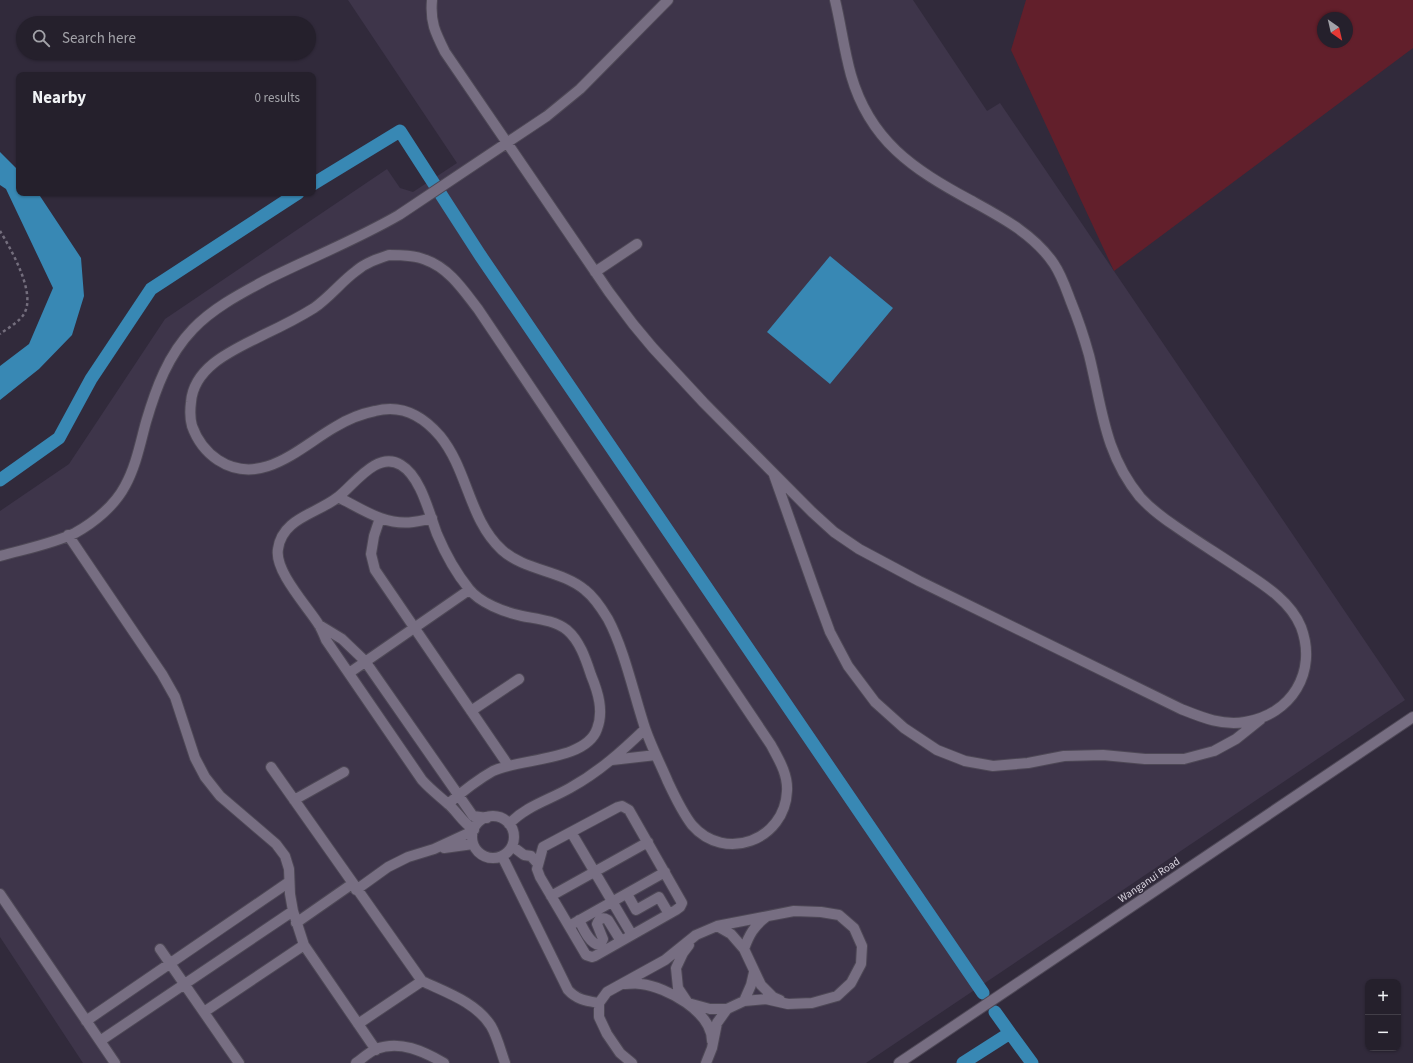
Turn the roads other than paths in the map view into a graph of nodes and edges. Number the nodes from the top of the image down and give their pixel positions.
1 (432, 0) edge
2 (668, 0) edge
3 (835, 0) edge
4 (506, 142) junction
5 (637, 244) dead end
6 (595, 272) junction
7 (773, 472) junction
8 (338, 497) junction
9 (380, 518) junction
10 (432, 518) junction
11 (68, 535) junction
12 (0, 556) edge
13 (469, 590) junction
14 (319, 625) junction
15 (414, 627) junction
16 (365, 661) junction
17 (349, 673) junction
18 (519, 679) dead end
19 (471, 711) junction
20 (1264, 716) junction
21 (1413, 717) edge
22 (645, 729) junction
23 (656, 755) junction
24 (612, 760) junction
25 (508, 766) junction
26 (271, 767) dead end
27 (344, 772) dead end
28 (458, 796) junction
29 (294, 800) junction
30 (448, 804) junction
31 (487, 818) junction
32 (509, 824) junction
33 (474, 830) junction
34 (571, 832) junction
35 (648, 842) junction
36 (473, 844) junction
37 (512, 846) junction
38 (434, 849) junction
39 (502, 856) junction
40 (538, 864) junction
41 (594, 872) junction
42 (665, 872) junction
43 (289, 882) junction
44 (354, 887) junction
45 (0, 894) edge
46 (627, 894) junction
47 (551, 896) junction
48 (612, 902) junction
49 (293, 911) junction
50 (669, 914) junction
51 (769, 916) junction
52 (579, 920) junction
53 (296, 923) junction
54 (569, 926) junction
55 (717, 926) junction
56 (632, 935) junction
57 (696, 935) junction
58 (621, 941) junction
59 (304, 945) junction
60 (160, 948) dead end
61 (744, 949) junction
62 (171, 964) junction
63 (754, 972) junction
64 (422, 981) junction
65 (185, 984) junction
66 (621, 984) junction
67 (744, 1001) junction
68 (599, 1003) junction
69 (688, 1003) junction
70 (788, 1004) junction
71 (727, 1009) junction
72 (204, 1012) junction
73 (86, 1021) junction
74 (358, 1024) junction
75 (100, 1041) junction
76 (712, 1048) junction
77 (376, 1050) junction
78 (115, 1063) edge
79 (239, 1063) edge
80 (356, 1063) edge
81 (444, 1063) edge
82 (505, 1063) edge
83 (632, 1063) edge
84 (706, 1063) edge
85 (899, 1063) edge

1 - 4 street
2 - 4 street
3 - 20 street
4 - 6 street
4 - 11 street
5 - 6 street
6 - 7 street
7 - 20 street
7 - 20 street
8 - 9 street
8 - 10 street
8 - 14 street
9 - 10 street
9 - 15 street
10 - 13 street
11 - 12 street
11 - 43 street
13 - 15 street
13 - 25 street
14 - 16 street
14 - 17 street
15 - 16 street
15 - 19 street
16 - 17 street
16 - 28 street
17 - 30 street
18 - 19 street
19 - 25 street
21 - 85 street, Wanganui Road
22 - 23 street
22 - 23 street
22 - 24 street
23 - 24 street
24 - 32 street
25 - 28 street
26 - 29 street
27 - 29 street
28 - 30 street
28 - 31 street
29 - 44 street
30 - 33 street
31 - 32 street
31 - 33 street
32 - 37 street
33 - 36 street
33 - 38 street
34 - 35 street
34 - 40 street
34 - 41 street
35 - 41 street
35 - 42 street
36 - 38 street
36 - 39 street
37 - 39 street
37 - 40 street
38 - 44 street
39 - 68 street
40 - 47 street
41 - 47 street
41 - 48 street
42 - 46 street
42 - 50 street
43 - 49 street
43 - 62 street
44 - 53 street
44 - 64 street
45 - 73 street
46 - 48 street
46 - 50 street
47 - 54 street
48 - 52 street
48 - 56 street
49 - 53 street
49 - 65 street
50 - 56 street
51 - 55 street
51 - 61 street
51 - 70 street
52 - 54 street
52 - 58 street
53 - 59 street
54 - 58 street
55 - 57 street
55 - 61 street
56 - 58 street
57 - 66 street
57 - 69 street
59 - 72 street
59 - 74 street
60 - 62 street
61 - 63 street
62 - 65 street
62 - 73 street
63 - 67 street
63 - 70 street
64 - 74 street
64 - 82 street
65 - 72 street
65 - 75 street
66 - 68 street
66 - 69 street
67 - 70 street
67 - 71 street
68 - 83 street
69 - 71 street
69 - 76 street
71 - 76 street
72 - 79 street
73 - 75 street
74 - 77 street
75 - 78 street
76 - 84 street
77 - 80 street
77 - 81 street

